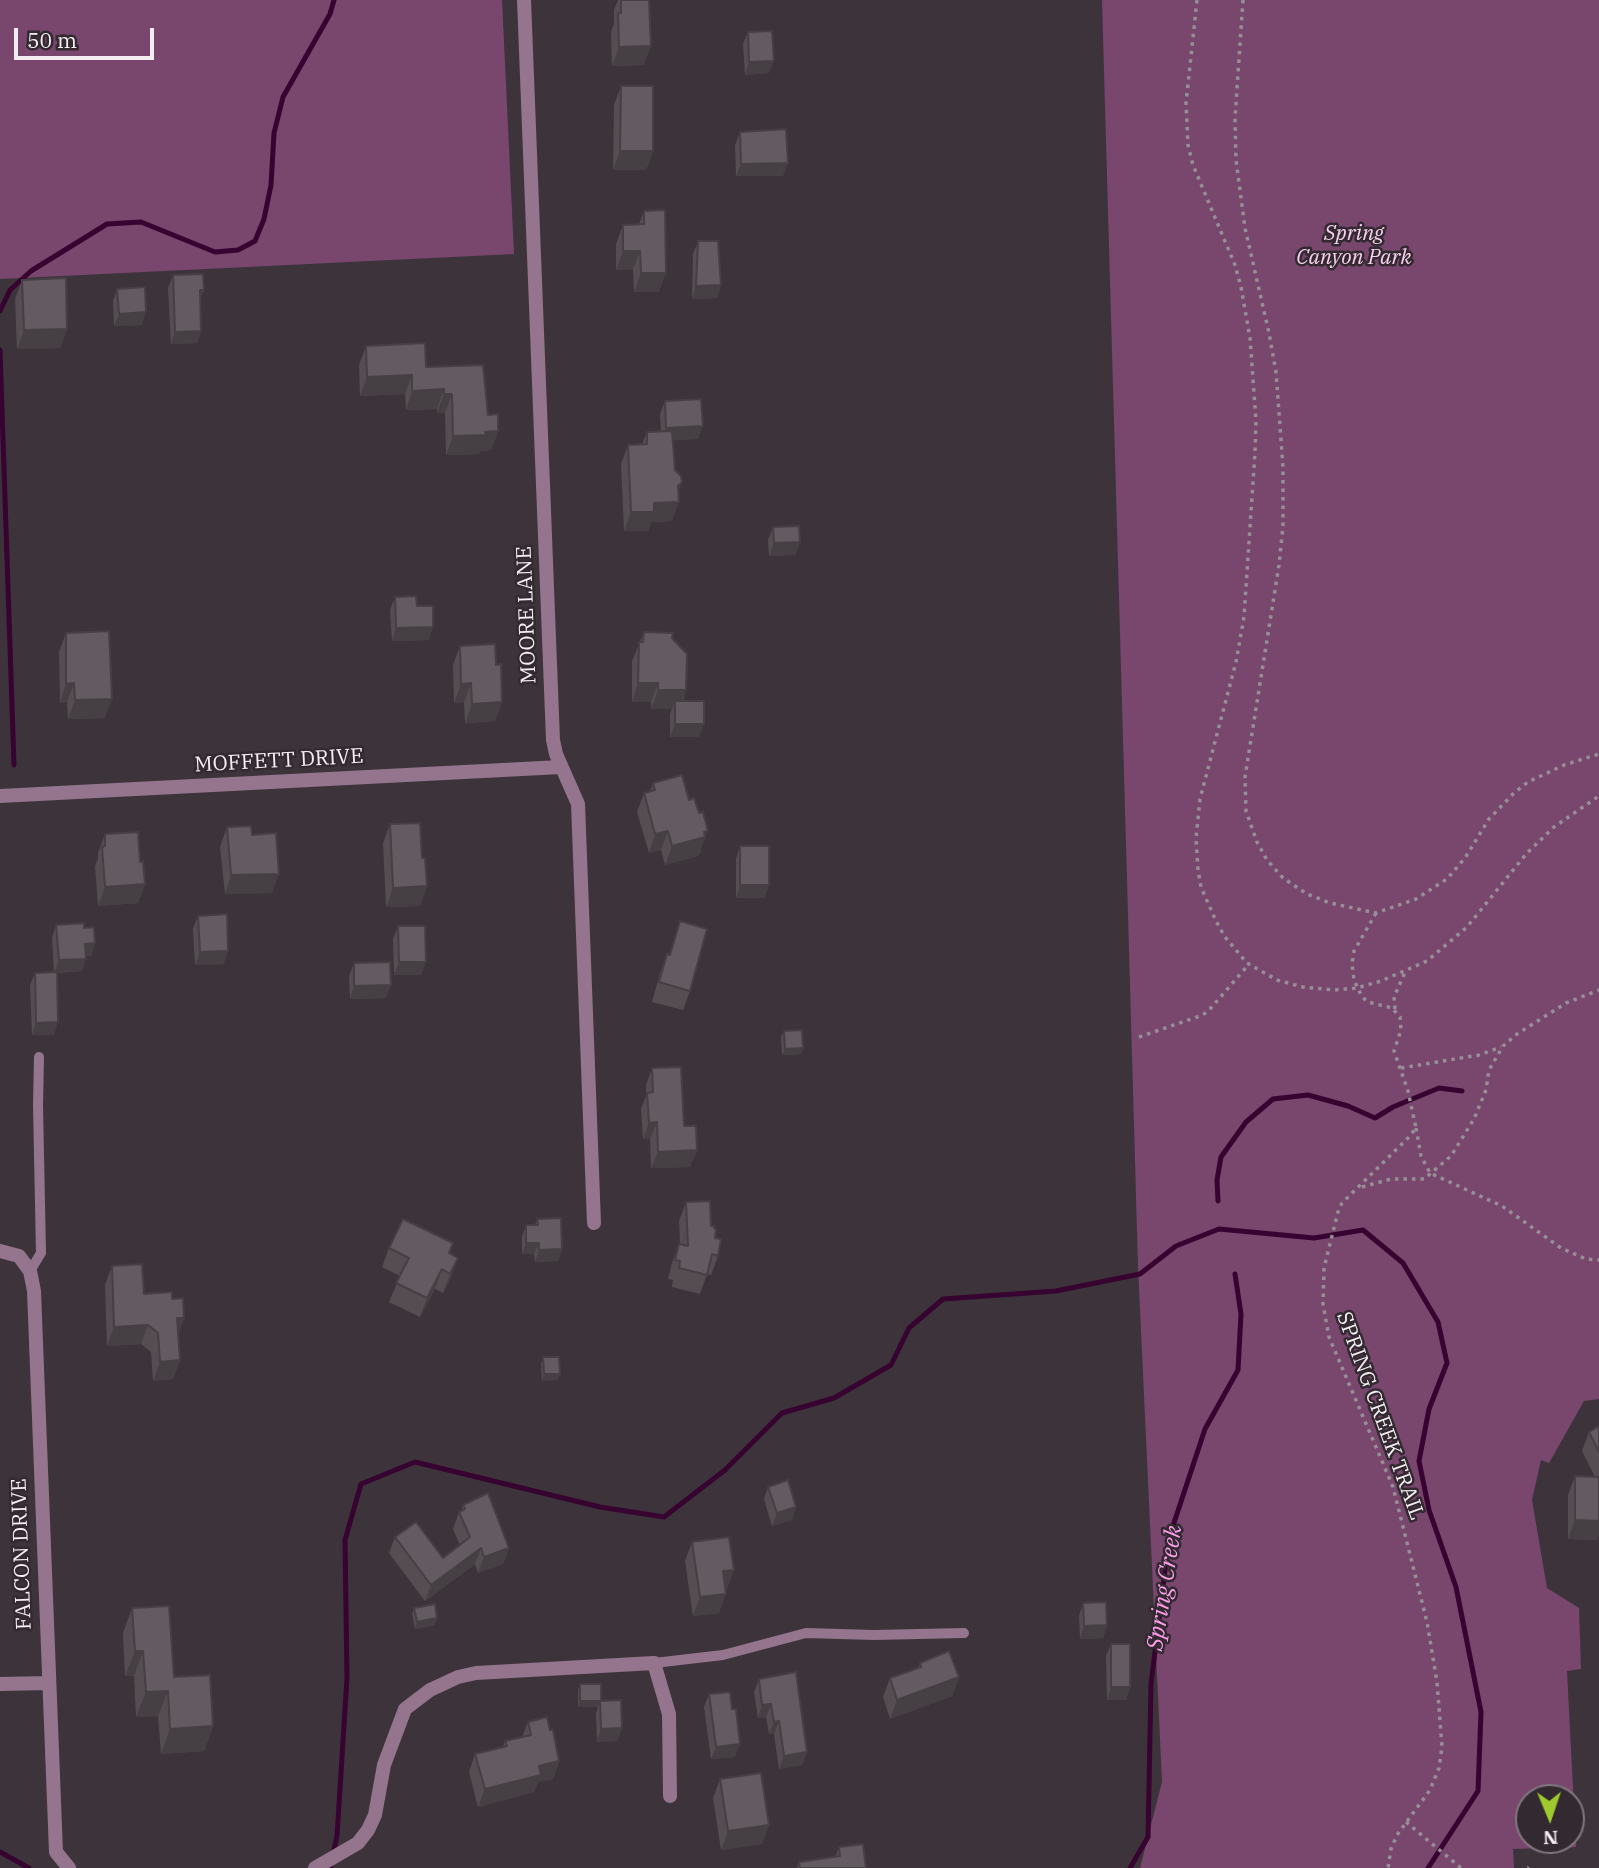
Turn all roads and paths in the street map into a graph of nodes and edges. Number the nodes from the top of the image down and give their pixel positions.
1 (524, 0) edge
2 (1197, 0) edge
3 (1243, 0) edge
4 (1599, 754) edge
5 (561, 767) junction
6 (0, 796) edge
7 (1599, 796) edge
8 (1376, 913) junction
9 (1250, 964) junction
10 (1406, 970) junction
11 (1357, 988) junction
12 (1599, 990) edge
13 (1395, 1011) junction
14 (1139, 1037) dead end
15 (1503, 1046) junction
16 (40, 1057) dead end
17 (1401, 1068) junction
18 (1416, 1128) junction
19 (1430, 1173) junction
20 (1342, 1203) junction
21 (594, 1223) dead end
22 (0, 1251) edge
23 (1599, 1260) edge
24 (30, 1271) junction
25 (964, 1633) dead end
26 (654, 1663) junction
27 (49, 1683) junction
28 (0, 1684) edge
29 (670, 1796) dead end
30 (1406, 1822) junction
31 (321, 1865) edge
32 (69, 1868) edge
33 (1388, 1868) edge
34 (1461, 1868) edge

1 - 5 street, MOORE LANE
2 - 9 path
3 - 8 path
4 - 8 path
5 - 6 street, MOFFETT DRIVE
5 - 21 street, MOORE LANE
7 - 10 path
8 - 11 path
9 - 11 path
9 - 14 path
10 - 11 path
10 - 13 path
11 - 13 path
12 - 15 path
13 - 17 path
15 - 17 path
15 - 19 path
16 - 24 lane
17 - 18 path
18 - 19 path
18 - 20 path, SPRING CREEK TRAIL
19 - 20 path
19 - 23 path
20 - 30 path, SPRING CREEK TRAIL
22 - 24 street
24 - 27 street, FALCON DRIVE
25 - 26 lane
26 - 29 street
26 - 31 street
27 - 28 street
27 - 32 street, FALCON DRIVE
30 - 33 path, SPRING CREEK TRAIL
30 - 34 path

